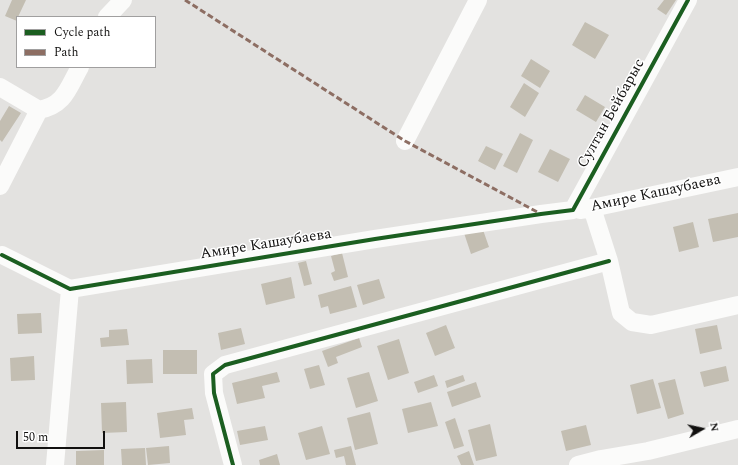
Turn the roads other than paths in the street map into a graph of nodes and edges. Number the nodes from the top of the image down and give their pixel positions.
1 (123, 0) edge
2 (478, 0) edge
3 (688, 0) edge
4 (108, 16) edge
5 (79, 68) edge
6 (0, 87) edge
7 (40, 110) junction
8 (405, 141) dead end
9 (738, 177) edge
10 (0, 186) edge
11 (592, 208) junction
12 (573, 210) junction
13 (2, 255) dead end
14 (609, 261) junction
15 (70, 289) junction
16 (738, 305) edge
17 (738, 429) edge
18 (651, 458) edge
19 (55, 465) edge
20 (233, 465) edge
21 (578, 465) edge

1 - 4 street
2 - 8 street
3 - 12 street, Султан Бейбарыс
5 - 7 street
6 - 7 street
7 - 10 street
9 - 11 street, Амире Кашаубаева
11 - 12 street, Амире Кашаубаева
11 - 14 street
12 - 15 street, Амире Кашаубаева
13 - 15 street
14 - 16 street
14 - 20 street
15 - 19 street
17 - 18 street
18 - 21 street

